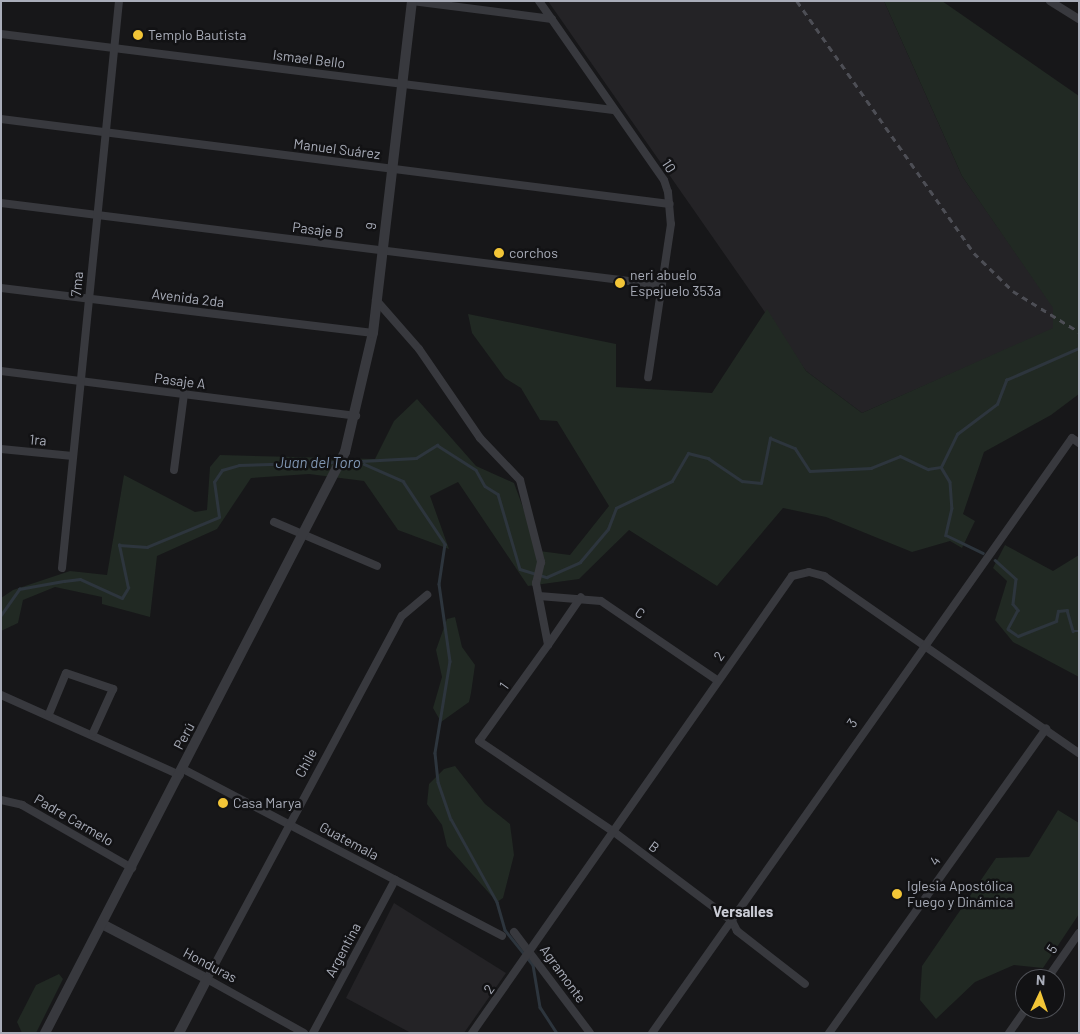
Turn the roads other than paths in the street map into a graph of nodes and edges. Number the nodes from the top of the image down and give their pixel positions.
1 (119, 1) edge
2 (412, 1) edge
3 (539, 1) edge
4 (1050, 1) edge
5 (552, 19) junction
6 (1079, 19) edge
7 (1, 34) edge
8 (114, 48) junction
9 (403, 83) junction
10 (613, 110) junction
11 (1, 119) edge
12 (106, 132) junction
13 (392, 168) junction
14 (1, 202) edge
15 (670, 204) junction
16 (96, 215) junction
17 (382, 250) junction
18 (661, 285) junction
19 (1, 288) edge
20 (88, 299) junction
21 (376, 300) junction
22 (373, 333) junction
23 (1, 371) edge
24 (648, 378) dead end
25 (81, 382) junction
26 (184, 394) junction
27 (356, 416) junction
28 (1079, 443) edge
29 (1, 449) edge
30 (346, 452) joint
31 (73, 456) junction
32 (174, 470) dead end
33 (274, 522) dead end
34 (304, 536) junction
35 (377, 566) dead end
36 (62, 568) dead end
37 (427, 594) dead end
38 (539, 596) junction
39 (581, 597) junction
40 (923, 644) junction
41 (548, 645) junction
42 (717, 680) junction
43 (1, 695) edge
44 (49, 714) junction
45 (1046, 729) junction
46 (93, 734) junction
47 (479, 741) joint
48 (1079, 753) edge
49 (181, 772) junction
50 (1, 800) edge
51 (289, 823) junction
52 (614, 832) junction
53 (132, 868) junction
54 (395, 880) junction
55 (732, 921) junction
56 (102, 924) junction
57 (514, 932) dead end
58 (1079, 933) edge
59 (502, 936) dead end
60 (532, 950) junction
61 (1054, 969) edge
62 (207, 979) junction
63 (805, 984) dead end
64 (1019, 1019) edge
65 (45, 1033) edge
66 (178, 1033) edge
67 (304, 1033) edge
68 (313, 1033) edge
69 (472, 1033) edge
70 (590, 1033) edge
71 (652, 1033) edge
72 (829, 1033) edge
73 (1009, 1033) edge

1 - 8 street, 7ma
2 - 5 street
2 - 9 street, 9
3 - 5 street, 10
4 - 6 street
5 - 10 street, 10
7 - 8 street, Ismael Bello
8 - 9 street, Ismael Bello
8 - 12 street, 7ma
9 - 10 street, Ismael Bello
9 - 13 street, 9
10 - 15 street, 10
11 - 12 street, Manuel Suárez
12 - 13 street, Manuel Suárez
12 - 16 street, 7ma
13 - 15 street, Manuel Suárez
13 - 17 street, 9
14 - 16 street, Pasaje B
15 - 18 street, 10
16 - 17 street, Pasaje B
16 - 20 street, 7ma
17 - 18 street, Pasaje B
17 - 21 street, 9
18 - 24 street, 10
19 - 20 street, Avenida 2da
20 - 22 street, Avenida 2da
20 - 25 street, 7ma
21 - 22 street, 9
21 - 38 street
22 - 27 street, 9
23 - 25 street, Pasaje A
25 - 26 street, Pasaje A
25 - 31 street, 7ma
26 - 27 street, Pasaje A
26 - 32 street
27 - 30 street, 9
28 - 40 street, 3
29 - 31 street, 1ra
30 - 34 street, Perú
31 - 36 street, 7ma
33 - 34 street
34 - 35 street
34 - 49 street, Perú
37 - 51 street, Chile
38 - 39 street, C
38 - 41 street
39 - 41 street, 1
39 - 42 street, C
40 - 42 street, 2
40 - 45 street, 2
40 - 55 street, 3
41 - 47 street, 1
42 - 52 street, 2
43 - 44 street, Guatemala
44 - 46 street, Guatemala
44 - 46 street
45 - 48 street, 2
45 - 72 street, 4
46 - 49 street, Guatemala
47 - 52 street, B
49 - 51 street, Guatemala
49 - 53 street, Perú
50 - 53 street, Padre Carmelo
51 - 54 street, Guatemala
51 - 62 street, Chile
52 - 55 street, B
52 - 60 street, 2
53 - 56 street, Perú
54 - 59 street, Guatemala
54 - 68 street, Argentina
55 - 63 street, B
55 - 71 street, 3
56 - 62 street, Honduras
56 - 65 street, Perú
57 - 60 street, Agramonte
58 - 61 street, 5
60 - 69 street, 2
60 - 70 street, Agramonte
62 - 66 street, Chile
62 - 67 street, Honduras
64 - 73 street

